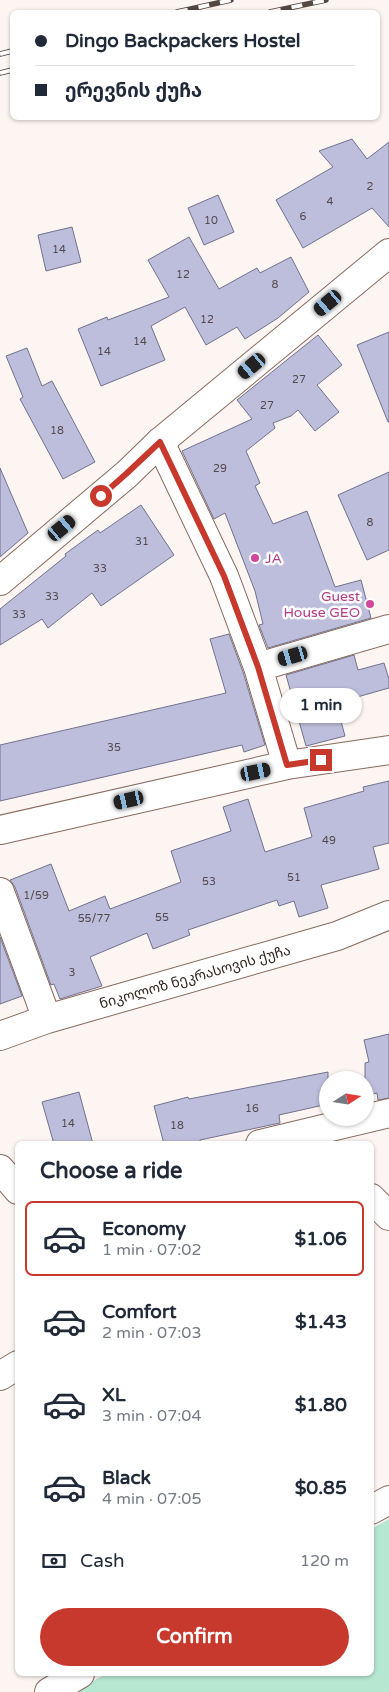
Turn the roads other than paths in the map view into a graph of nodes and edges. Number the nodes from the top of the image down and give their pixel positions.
1 (389, 253) edge
2 (160, 442) junction
3 (0, 581) edge
4 (389, 628) edge
5 (258, 667) junction
6 (389, 750) edge
7 (287, 765) junction
8 (0, 830) edge
9 (0, 892) edge
10 (389, 915) edge
11 (47, 1019) junction
12 (0, 1036) edge
13 (389, 1113) edge
14 (312, 1139) edge
15 (291, 1141) edge
16 (0, 1169) edge
17 (15, 1186) edge
18 (374, 1201) edge
19 (389, 1216) edge
20 (15, 1367) edge
21 (0, 1376) edge
22 (389, 1500) edge
23 (374, 1508) edge
24 (77, 1676) edge
25 (49, 1692) edge

1 - 2 street
2 - 3 street
2 - 5 street
4 - 5 street
5 - 7 street
6 - 7 street
7 - 8 street
9 - 11 street
10 - 11 street, ნიკოლოზ ნეკრასოვის ქუჩა
11 - 12 street, ნიკოლოზ ნეკრასოვის ქუჩა
13 - 14 street
14 - 15 street
16 - 17 street
18 - 19 street
20 - 21 street
22 - 23 street
24 - 25 street

